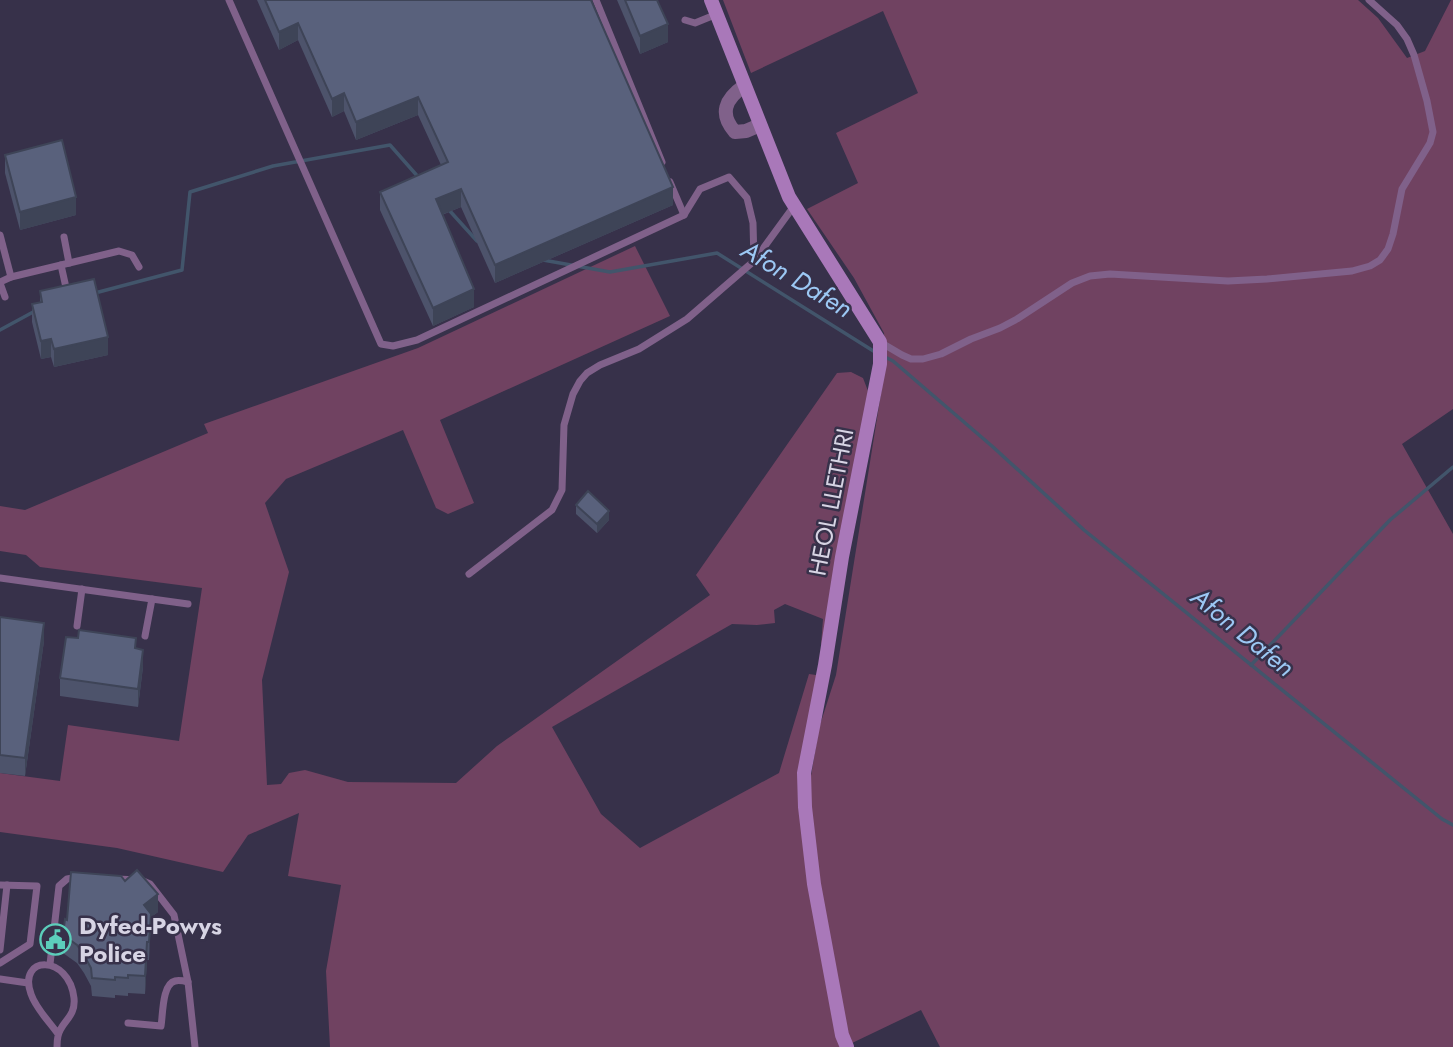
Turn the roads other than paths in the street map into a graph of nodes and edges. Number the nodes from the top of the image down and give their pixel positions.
1 (229, 0) edge
2 (596, 0) edge
3 (1369, 0) edge
4 (714, 7) edge
5 (685, 20) dead end
6 (744, 86) junction
7 (760, 125) junction
8 (663, 165) edge
9 (668, 177) edge
10 (794, 206) junction
11 (684, 215) junction
12 (0, 235) edge
13 (64, 237) dead end
14 (754, 261) junction
15 (65, 264) junction
16 (139, 267) dead end
17 (11, 277) junction
18 (0, 282) edge
19 (67, 293) edge
20 (5, 297) dead end
21 (880, 342) junction
22 (469, 574) dead end
23 (0, 578) edge
24 (82, 589) junction
25 (152, 599) junction
26 (188, 604) dead end
27 (77, 626) dead end
28 (145, 636) dead end
29 (88, 878) edge
30 (102, 878) edge
31 (4, 885) edge
32 (0, 950) edge
33 (0, 963) edge
34 (50, 964) junction
35 (0, 979) edge
36 (188, 982) junction
37 (28, 983) junction
38 (128, 1023) dead end
39 (58, 1034) junction
40 (57, 1047) edge
41 (195, 1047) edge
42 (847, 1047) edge

1 - 11 lane
2 - 8 lane
3 - 21 lane
4 - 5 lane
4 - 6 street
6 - 7 street
6 - 7 street
7 - 10 street
9 - 11 lane
10 - 14 lane
10 - 21 street
11 - 14 lane
12 - 17 lane
13 - 15 lane
14 - 22 lane
15 - 16 lane
15 - 17 lane
15 - 19 lane
17 - 18 lane
18 - 20 lane
21 - 42 street, HEOL LLETHRI
23 - 24 lane
24 - 25 lane
24 - 27 lane
25 - 26 lane
25 - 28 lane
29 - 34 lane
30 - 36 lane
31 - 32 lane
31 - 33 lane
34 - 37 lane
34 - 39 lane
35 - 37 lane
36 - 38 lane
36 - 41 lane
37 - 39 lane
39 - 40 lane

